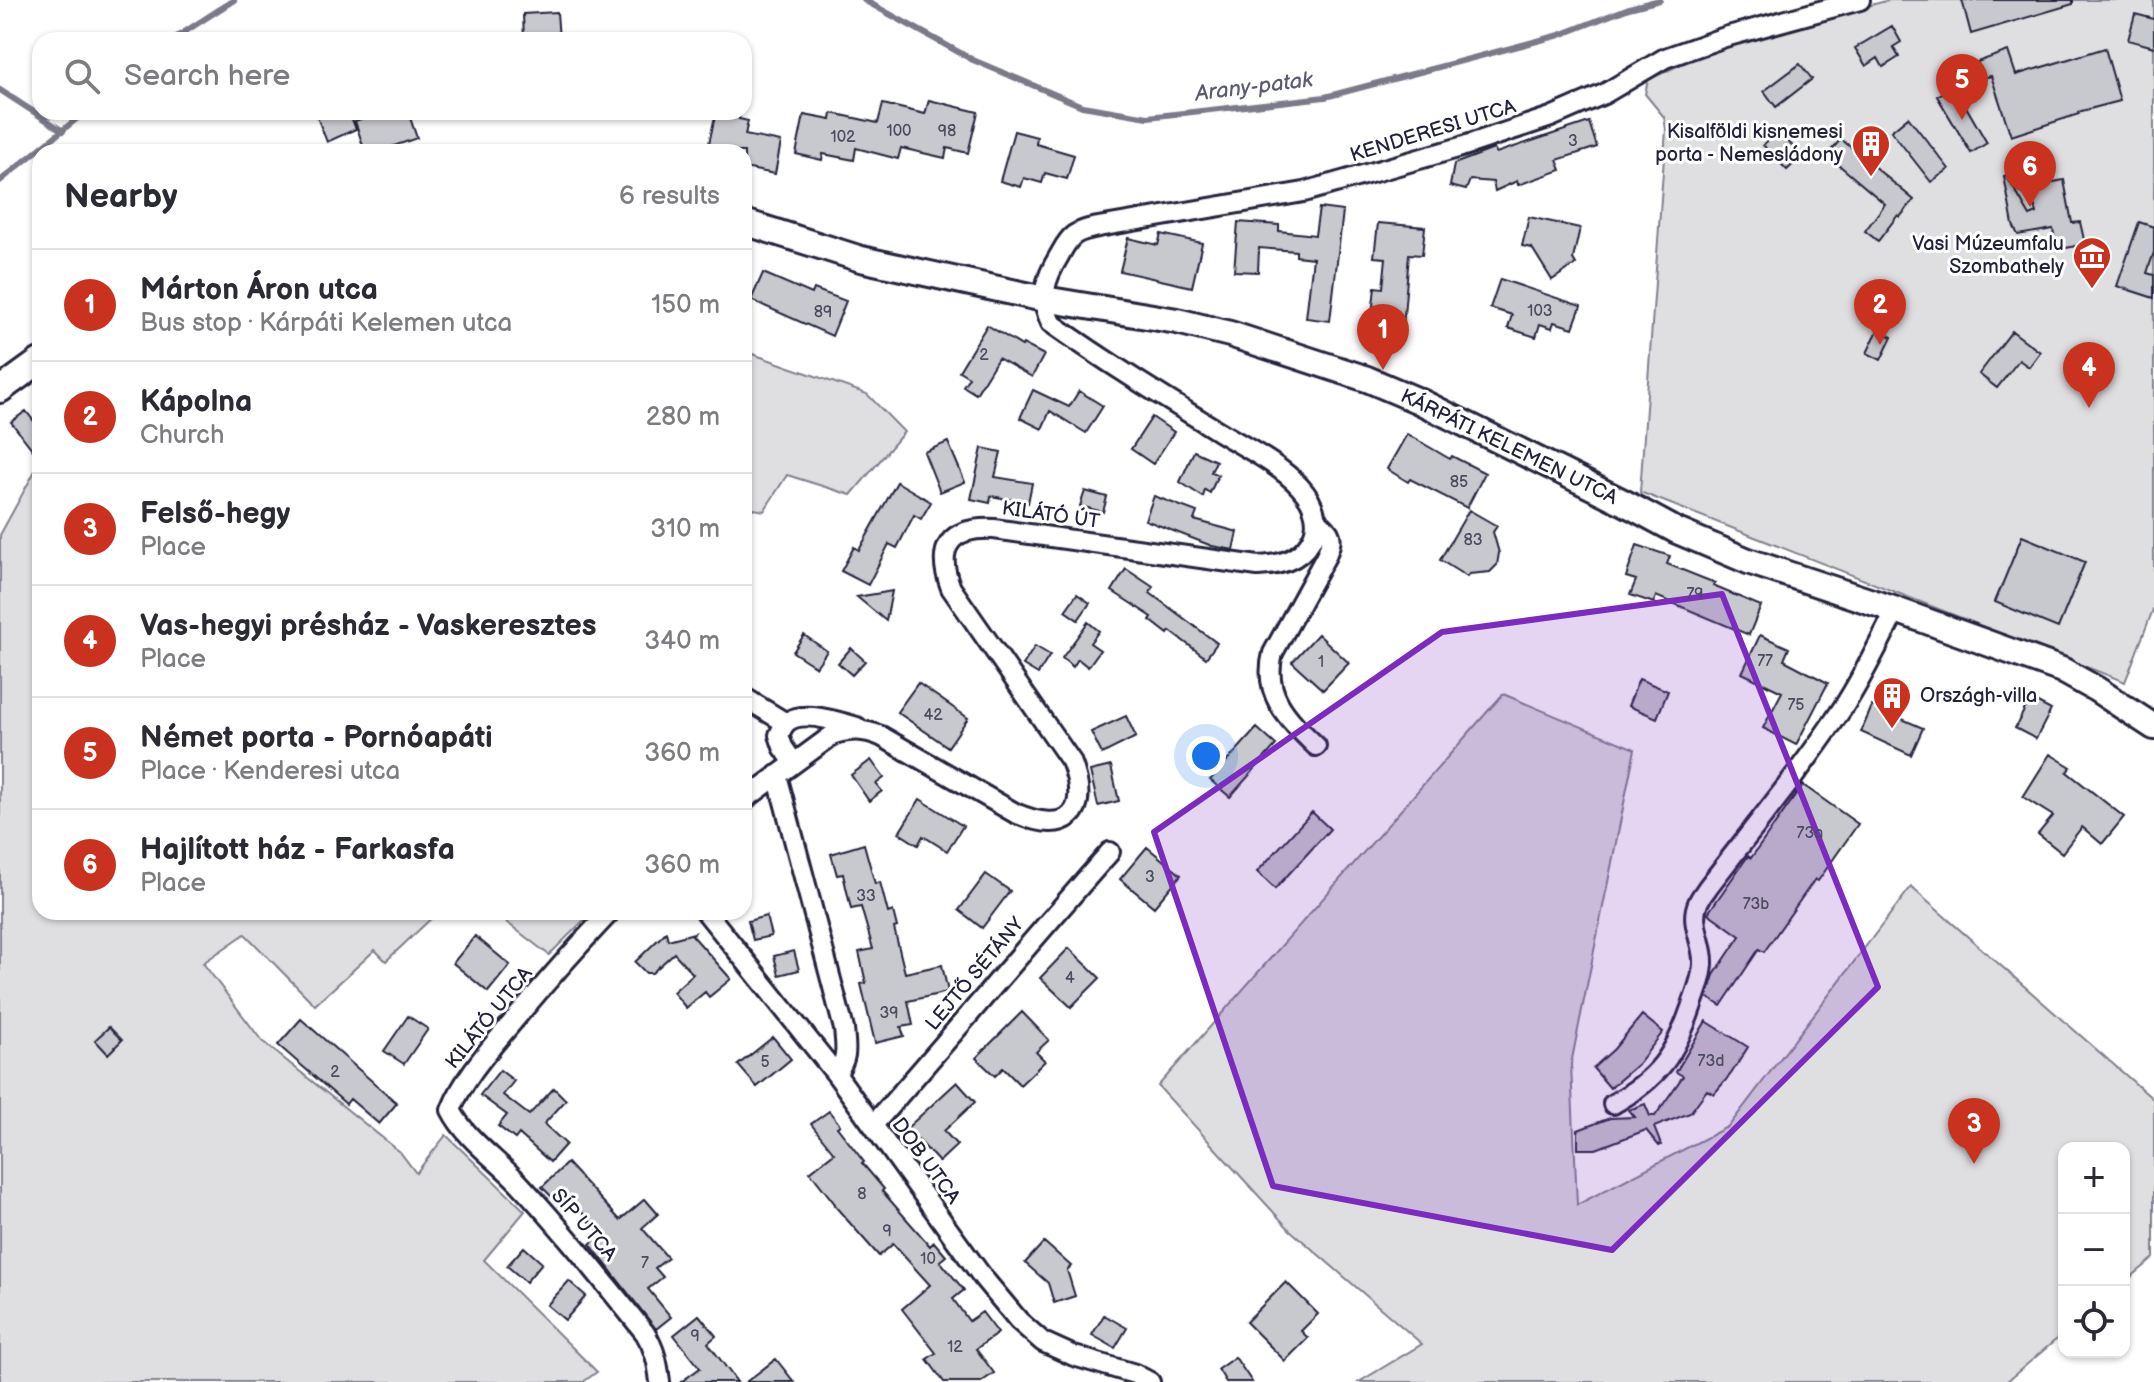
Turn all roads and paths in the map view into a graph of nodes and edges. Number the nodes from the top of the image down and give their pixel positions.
1 (1860, 0) edge
2 (752, 225) edge
3 (1044, 299) junction
4 (32, 367) edge
5 (0, 390) edge
6 (1317, 520) junction
7 (1896, 610) junction
8 (752, 702) edge
9 (786, 723) junction
10 (2154, 727) edge
11 (863, 729) junction
12 (1316, 746) dead end
13 (794, 763) junction
14 (777, 775) junction
15 (752, 794) edge
16 (1110, 852) dead end
17 (602, 920) edge
18 (712, 920) edge
19 (836, 1074) junction
20 (1613, 1104) dead end
21 (451, 1110) joint
22 (873, 1125) junction
23 (660, 1382) edge
24 (1150, 1382) edge

1 - 3 street, KENDERESI UTCA
2 - 3 street, KÁRPÁTI KELEMEN UTCA
3 - 6 street
3 - 7 street, KÁRPÁTI KELEMEN UTCA
4 - 5 street
6 - 11 street, KILÁTÓ ÚT
6 - 12 street
7 - 10 street, KÁRPÁTI KELEMEN UTCA
7 - 20 street
8 - 9 street
9 - 11 street, KILÁTÓ ÚT
9 - 13 street
11 - 13 street
13 - 14 street
14 - 15 street
14 - 19 street
16 - 22 street, LEJTŐ SÉTÁNY
17 - 21 street, KILÁTÓ UTCA
18 - 19 street, DOB UTCA
19 - 22 street, DOB UTCA
21 - 23 street, SÍP UTCA
22 - 24 street, DOB UTCA

